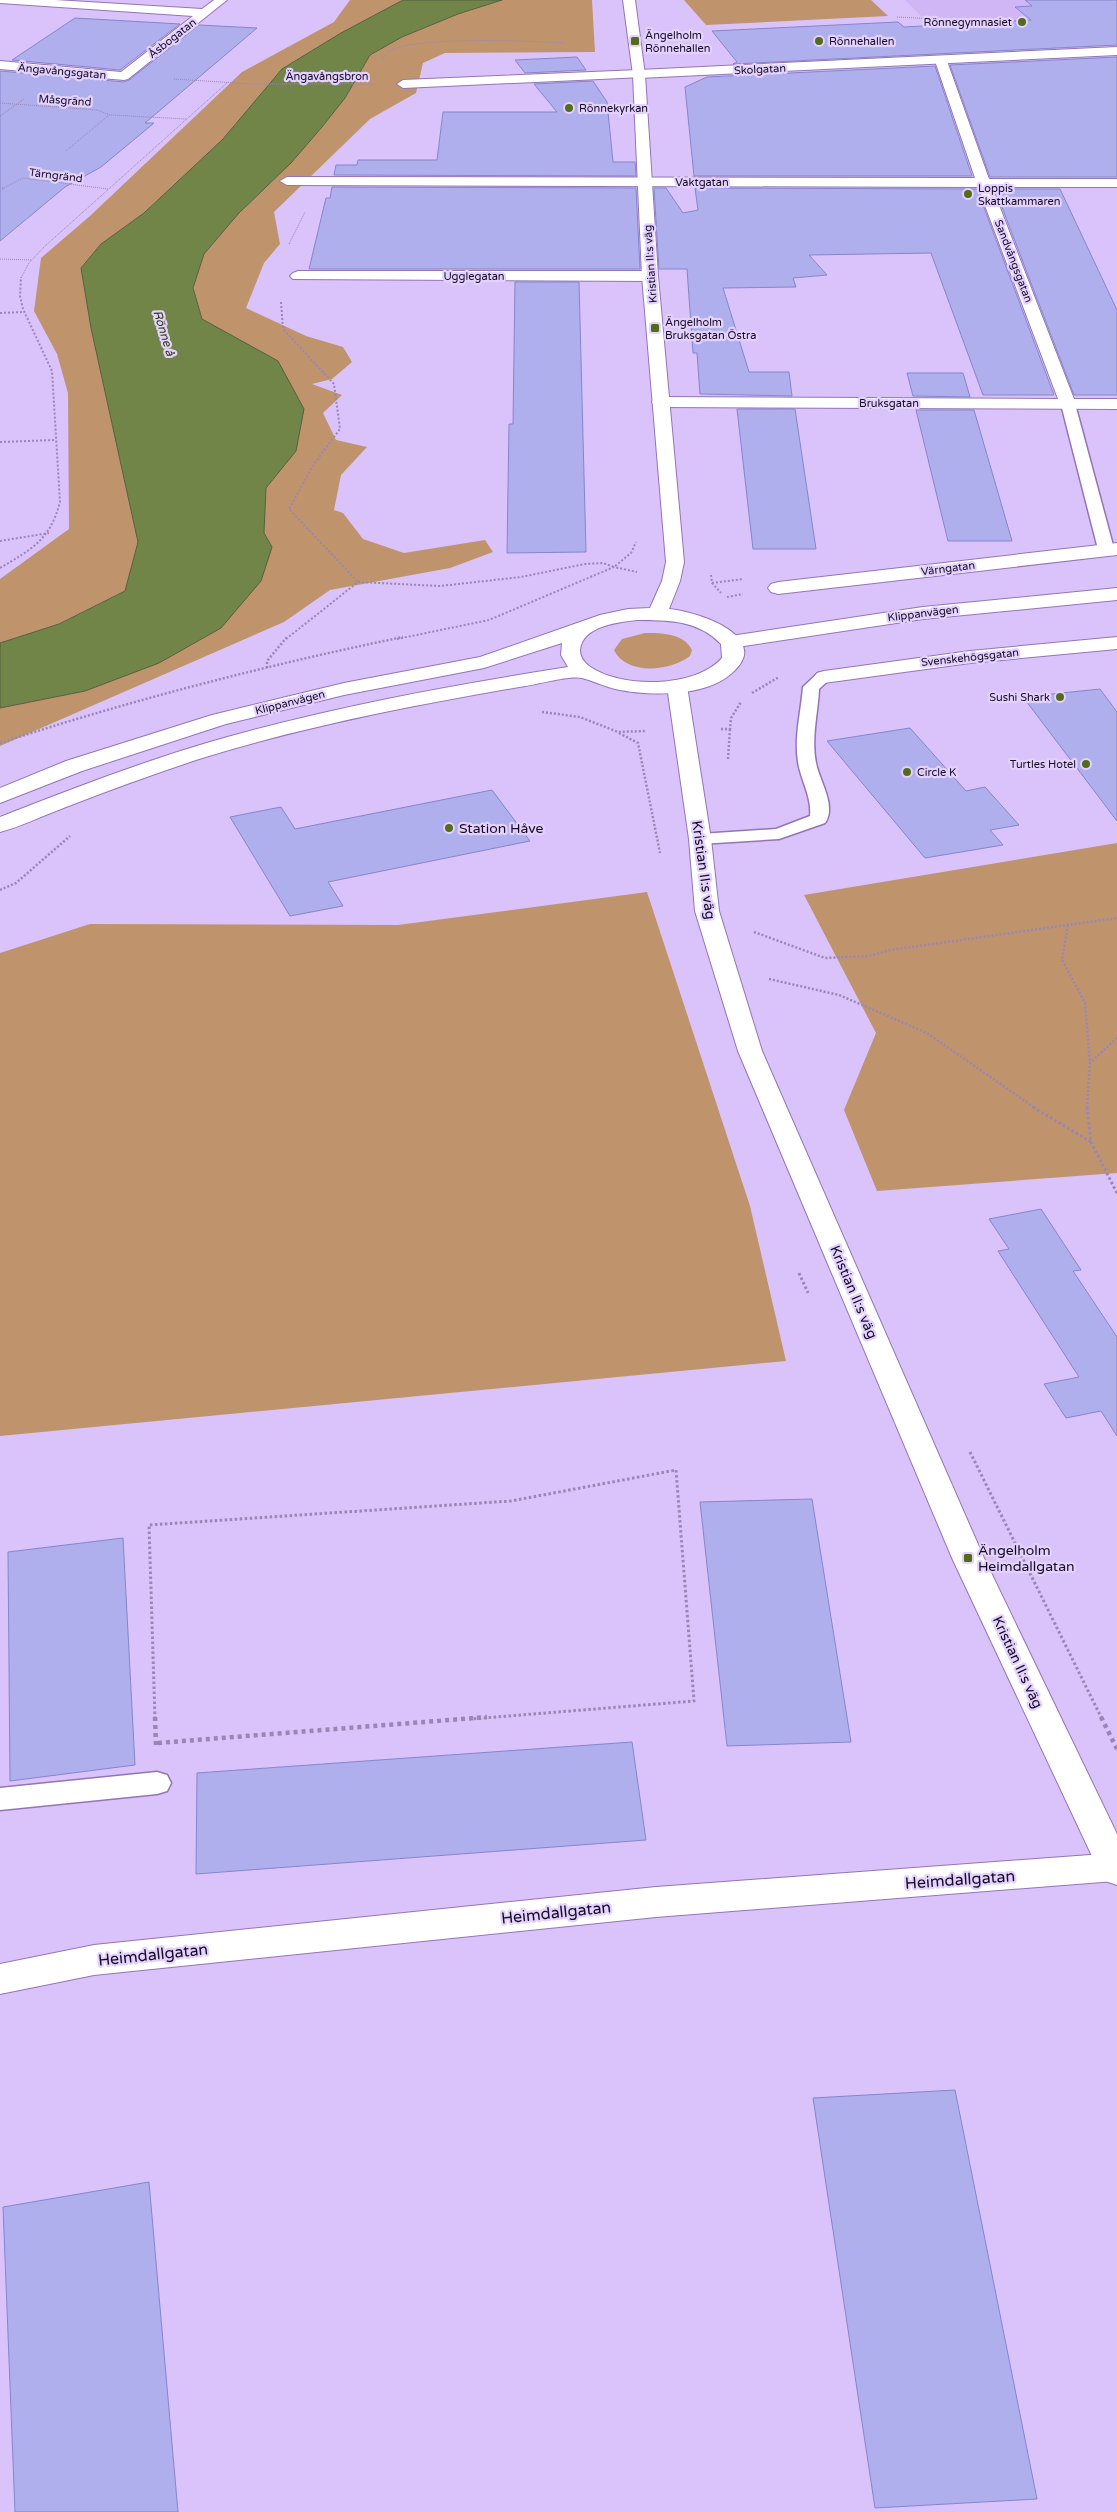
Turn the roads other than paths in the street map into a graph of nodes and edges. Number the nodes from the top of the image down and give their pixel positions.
1 (0, 0) edge
2 (221, 0) edge
3 (629, 0) edge
4 (205, 13) junction
5 (1117, 51) edge
6 (941, 60) junction
7 (0, 65) edge
8 (639, 74) junction
9 (124, 76) joint
10 (403, 84) road end
11 (287, 181) dead end
12 (645, 182) junction
13 (984, 183) junction
14 (1117, 183) edge
15 (298, 276) dead end
16 (650, 276) junction
17 (660, 402) junction
18 (1068, 404) junction
19 (1117, 404) edge
20 (1111, 549) edge
21 (778, 588) dead end
22 (1117, 594) edge
23 (657, 614) junction
24 (586, 628) junction
25 (731, 642) junction
26 (1117, 643) edge
27 (584, 671) junction
28 (824, 677) joint
29 (677, 686) junction
30 (0, 796) edge
31 (0, 825) edge
32 (700, 839) junction
33 (157, 1783) road end
34 (0, 1799) edge
35 (1116, 1869) edge
36 (0, 1979) edge

1 - 4 street
2 - 4 street, Åsbogatan
3 - 8 street, Kristian II:s väg
4 - 9 street, Åsbogatan
5 - 6 street, Skolgatan
6 - 8 street, Skolgatan
6 - 13 street, Sandvångsgatan
7 - 9 street, Ängavångsgatan
8 - 10 street, Skolgatan
8 - 12 street, Kristian II:s väg
11 - 12 street, Vaktgatan
12 - 13 street, Vaktgatan
12 - 16 street, Kristian II:s väg
13 - 14 street, Vaktgatan
13 - 18 street, Sandvångsgatan
15 - 16 street, Ugglegatan
16 - 17 street, Kristian II:s väg
17 - 18 street, Bruksgatan
17 - 23 street, Kristian II:s väg
18 - 19 street, Bruksgatan
18 - 20 lane
20 - 21 street, Värngatan
22 - 25 street, Klippanvägen
23 - 24 street, Klippanvägen
23 - 25 street, Klippanvägen
24 - 27 street, Klippanvägen
24 - 30 street, Klippanvägen
25 - 29 street
26 - 28 street, Svenskehögsgatan
27 - 29 street
27 - 31 street, Klippanvägen
28 - 32 lane
29 - 32 street, Kristian II:s väg
32 - 35 street, Kristian II:s väg
33 - 34 lane
35 - 36 street, Heimdallgatan

